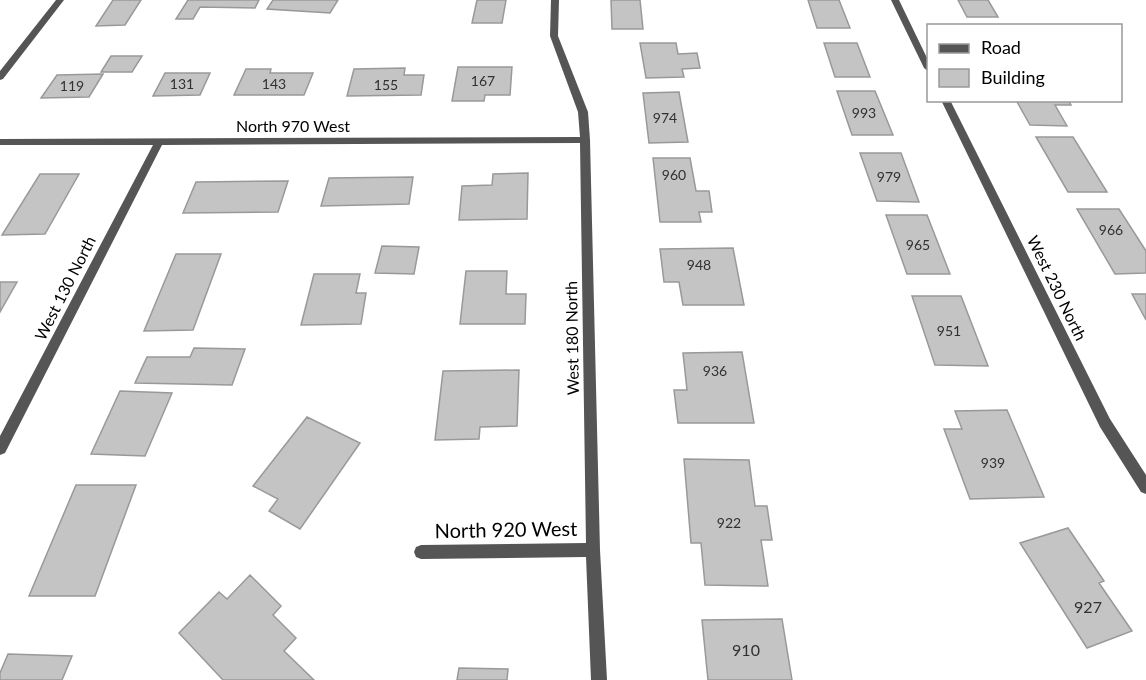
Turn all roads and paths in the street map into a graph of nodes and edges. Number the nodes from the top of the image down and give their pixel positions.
1 (60, 0) edge
2 (555, 0) edge
3 (895, 0) edge
4 (927, 66) edge
5 (0, 77) edge
6 (946, 102) edge
7 (585, 140) junction
8 (0, 142) edge
9 (159, 142) junction
10 (0, 449) edge
11 (1146, 487) edge
12 (592, 550) junction
13 (421, 552) dead end
14 (599, 680) edge

1 - 5 street
2 - 7 street, West 180 North
3 - 4 street
6 - 11 street, West 230 North
7 - 9 street, North 970 West
7 - 12 street, West 180 North
8 - 9 street, North 970 West
9 - 10 street, West 130 North
12 - 13 street, North 920 West
12 - 14 street, West 180 North

